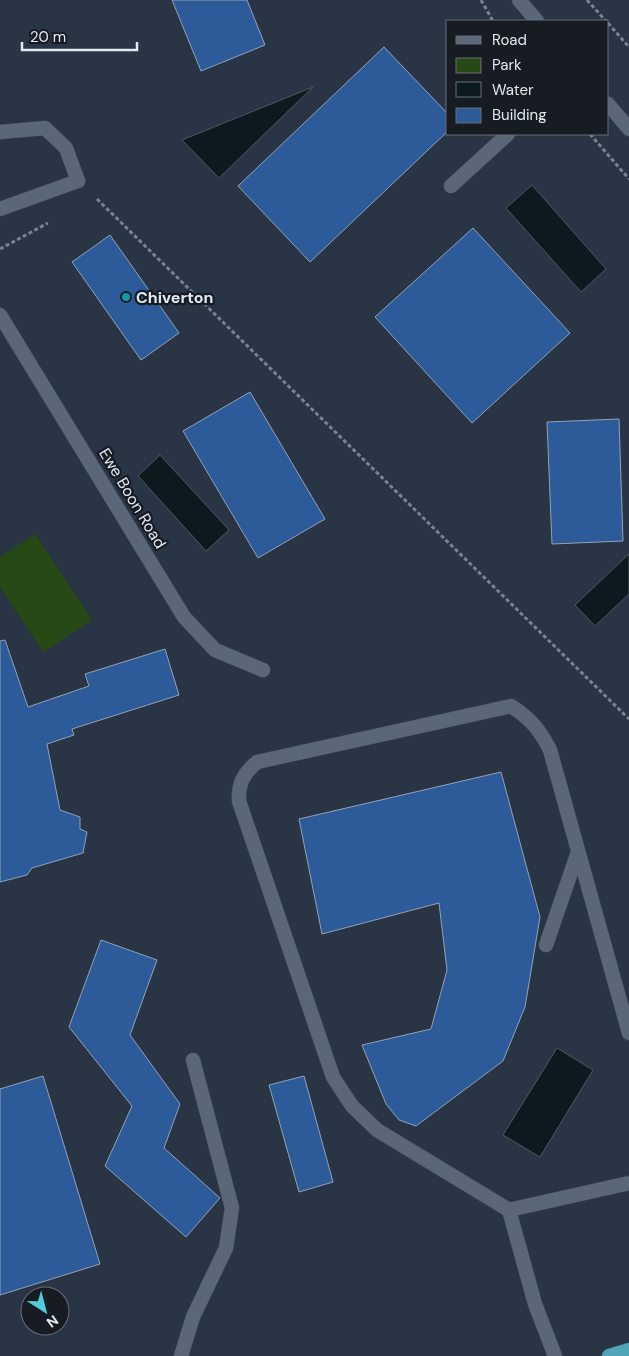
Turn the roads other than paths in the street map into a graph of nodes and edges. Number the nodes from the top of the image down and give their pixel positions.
1 (519, 0) edge
2 (536, 20) edge
3 (609, 105) edge
4 (629, 129) edge
5 (0, 132) edge
6 (507, 135) edge
7 (451, 186) dead end
8 (0, 209) edge
9 (0, 315) edge
10 (264, 670) dead end
11 (578, 852) junction
12 (546, 945) dead end
13 (629, 1033) edge
14 (193, 1060) dead end
15 (629, 1183) edge
16 (509, 1210) junction
17 (629, 1350) edge
18 (181, 1356) edge
19 (555, 1356) edge
20 (609, 1356) edge

1 - 2 street
3 - 4 street
5 - 8 street
6 - 7 street
9 - 10 street, Ewe Boon Road
11 - 12 street
11 - 13 street
11 - 16 street
14 - 18 street
15 - 16 street
16 - 19 street
17 - 20 highway

